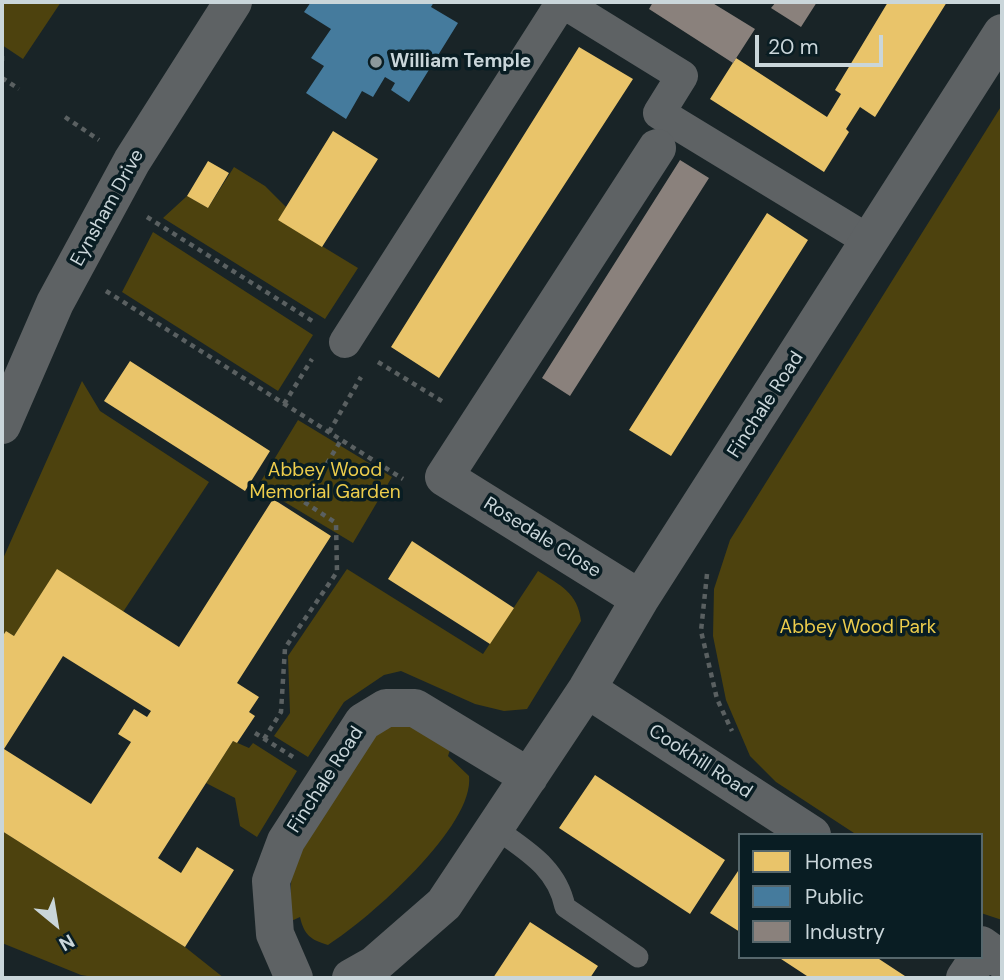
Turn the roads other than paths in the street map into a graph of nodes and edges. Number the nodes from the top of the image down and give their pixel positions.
1 (233, 2) edge
2 (562, 2) edge
3 (1002, 33) edge
4 (657, 148) dead end
5 (871, 242) junction
6 (337, 337) road end
7 (2, 425) edge
8 (640, 599) junction
9 (587, 689) junction
10 (529, 777) junction
11 (495, 828) junction
12 (809, 833) edge
13 (638, 957) dead end
14 (294, 978) edge
15 (351, 978) edge

1 - 7 street, Eynsham Drive
2 - 5 street
2 - 6 street
3 - 5 street, Finchale Road
4 - 8 street, Rosedale Close
5 - 8 street, Finchale Road
8 - 9 street, Finchale Road
9 - 10 street, Finchale Road
9 - 12 street, Cookhill Road
10 - 11 street, Finchale Road
10 - 14 street, Finchale Road
11 - 13 lane
11 - 15 street, Finchale Road

